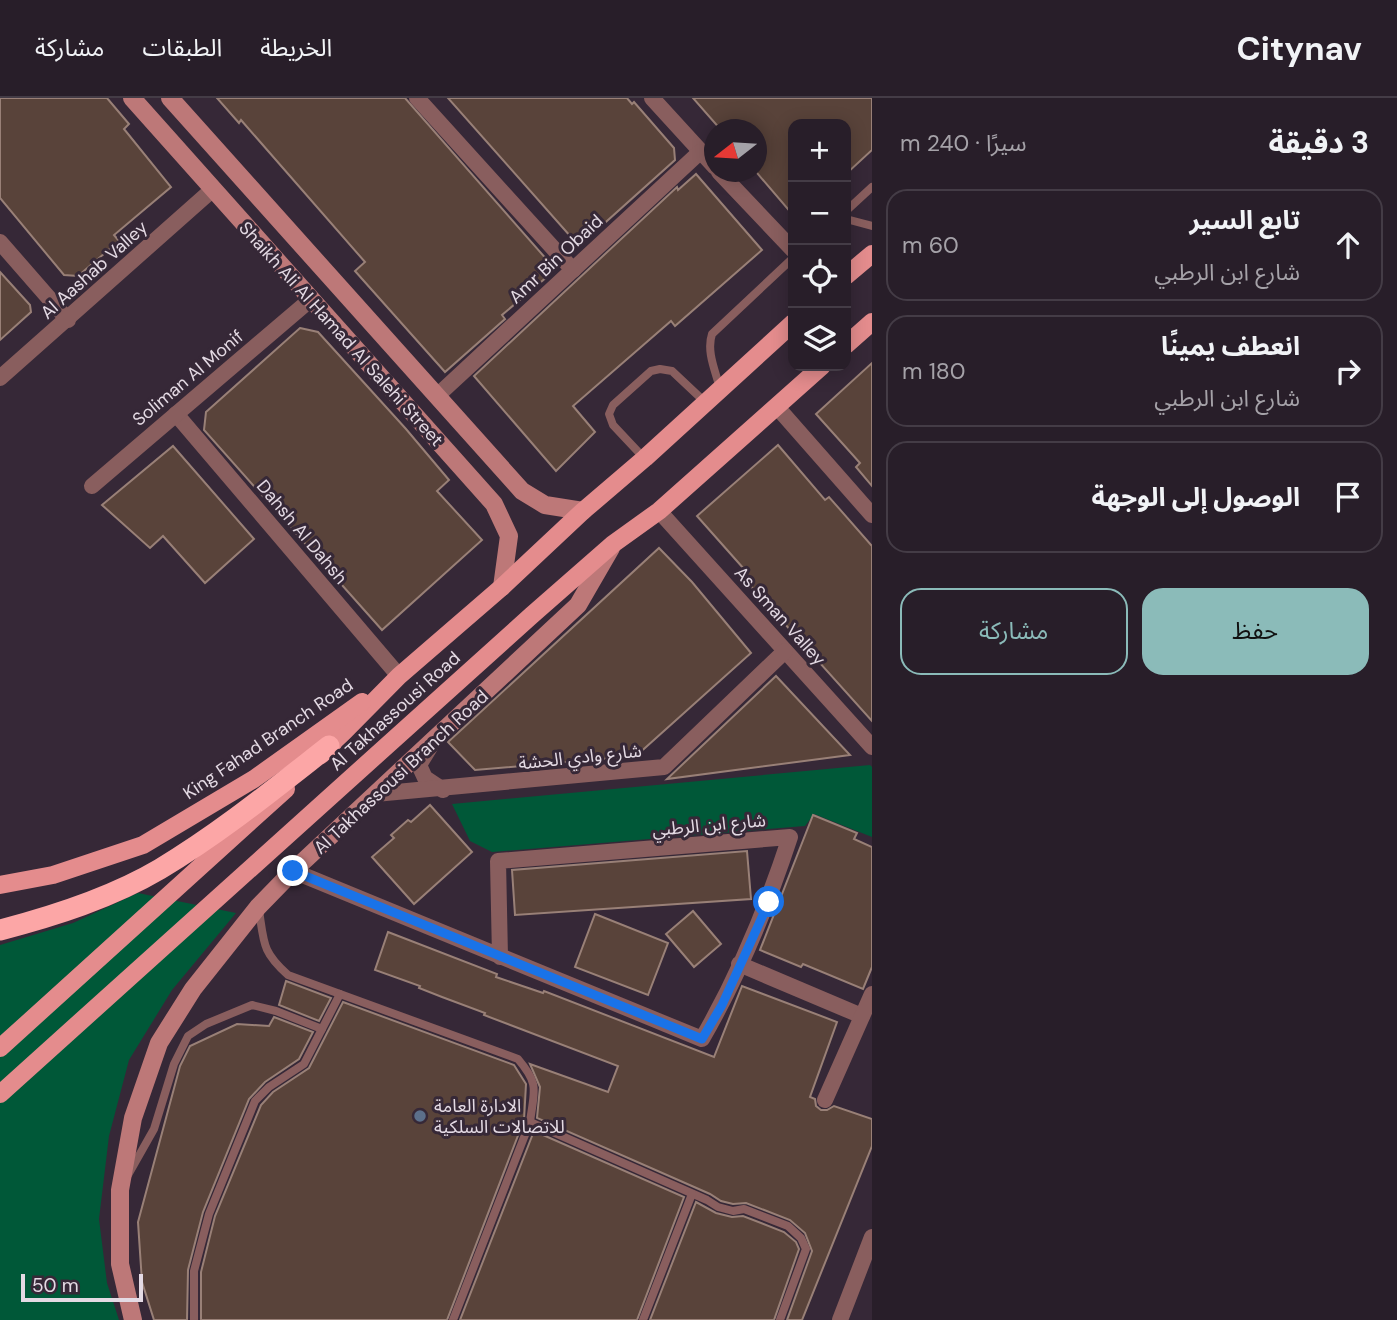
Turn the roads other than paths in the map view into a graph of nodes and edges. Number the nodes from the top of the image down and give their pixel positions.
1 (131, 98) edge
2 (170, 98) edge
3 (417, 98) edge
4 (652, 98) edge
5 (700, 152) junction
6 (704, 156) edge
7 (728, 182) edge
8 (872, 187) edge
9 (212, 190) junction
10 (851, 206) edge
11 (851, 220) edge
12 (872, 226) edge
13 (0, 242) edge
14 (788, 245) edge
15 (872, 254) edge
16 (788, 263) edge
17 (573, 270) junction
18 (851, 272) edge
19 (310, 300) junction
20 (68, 320) junction
21 (872, 322) edge
22 (788, 328) edge
23 (851, 341) edge
24 (817, 371) edge
25 (0, 378) edge
26 (720, 390) junction
27 (438, 395) junction
28 (706, 403) junction
29 (777, 407) junction
30 (176, 414) junction
31 (645, 458) junction
32 (92, 486) dead end
33 (583, 511) junction
34 (659, 511) junction
35 (872, 516) edge
36 (613, 544) junction
37 (502, 587) junction
38 (786, 651) junction
39 (399, 676) junction
40 (432, 742) junction
41 (329, 746) junction
42 (872, 747) edge
43 (443, 790) junction
44 (375, 794) junction
45 (293, 871) junction
46 (0, 884) edge
47 (258, 907) junction
48 (0, 930) edge
49 (500, 957) junction
50 (739, 964) junction
51 (340, 994) junction
52 (872, 994) edge
53 (862, 1016) junction
54 (322, 1030) junction
55 (0, 1048) edge
56 (0, 1094) edge
57 (825, 1100) dead end
58 (530, 1122) junction
59 (120, 1190) junction
60 (692, 1194) junction
61 (872, 1237) edge
62 (133, 1320) edge
63 (194, 1320) edge
64 (453, 1320) edge
65 (643, 1320) edge
66 (780, 1320) edge
67 (840, 1320) edge

1 - 9 street, Shaikh Ali Al Hamad Al Salehi Street
2 - 27 street, Shaikh Ali Al Hamad Al Salehi Street
3 - 17 street
4 - 5 street
5 - 6 street
5 - 17 street, Amr Bin Obaid
7 - 14 street
8 - 10 lane
9 - 19 street, Shaikh Ali Al Hamad Al Salehi Street
9 - 20 street, Al Aashab Valley
11 - 12 lane
13 - 20 street
15 - 18 main road
16 - 26 lane
17 - 27 street, Amr Bin Obaid
19 - 30 street, Soliman Al Monif
19 - 37 street, Shaikh Ali Al Hamad Al Salehi Street
20 - 25 street, Al Aashab Valley
21 - 23 main road
22 - 26 main road, Al Takhassousi Road
24 - 29 main road, Al Takhassousi Road
26 - 28 main road, Al Takhassousi Road
27 - 33 street, Shaikh Ali Al Hamad Al Salehi Street
28 - 31 main road, Al Takhassousi Road
28 - 31 lane
29 - 34 main road, Al Takhassousi Road
29 - 35 street
30 - 32 street, Soliman Al Monif
30 - 39 street, Dahsh Al Dahsh
31 - 33 main road, Al Takhassousi Road
33 - 37 main road, Al Takhassousi Road
34 - 36 main road, Al Takhassousi Road
34 - 38 street, As Sman Valley
36 - 40 street, Al Takhassousi Branch Road
36 - 56 main road, Al Takhassousi Road
37 - 39 main road, Al Takhassousi Road
38 - 42 street, As Sman Valley
38 - 43 street, شارع وادي الحشة
39 - 41 main road, Al Takhassousi Road
39 - 46 main road, King Fahad Branch Road
40 - 43 street
40 - 44 street, Al Takhassousi Branch Road
41 - 48 highway
41 - 55 main road, Al Takhassousi Road
43 - 44 street, شارع وادي الحشة
44 - 45 street, Al Takhassousi Branch Road
45 - 47 street, Al Takhassousi Branch Road
45 - 49 street, شارع ابن الرطبي
47 - 51 lane
47 - 59 street, Al Takhassousi Branch Road
49 - 50 street, شارع ابن الرطبي
49 - 50 street, شارع ابن الرطبي
50 - 53 street
51 - 54 lane
51 - 58 lane
52 - 53 street
53 - 57 street
54 - 59 lane
54 - 63 lane
58 - 60 lane
58 - 64 lane
59 - 62 street, Al Takhassousi Branch Road
60 - 65 lane
60 - 66 lane
61 - 67 street

